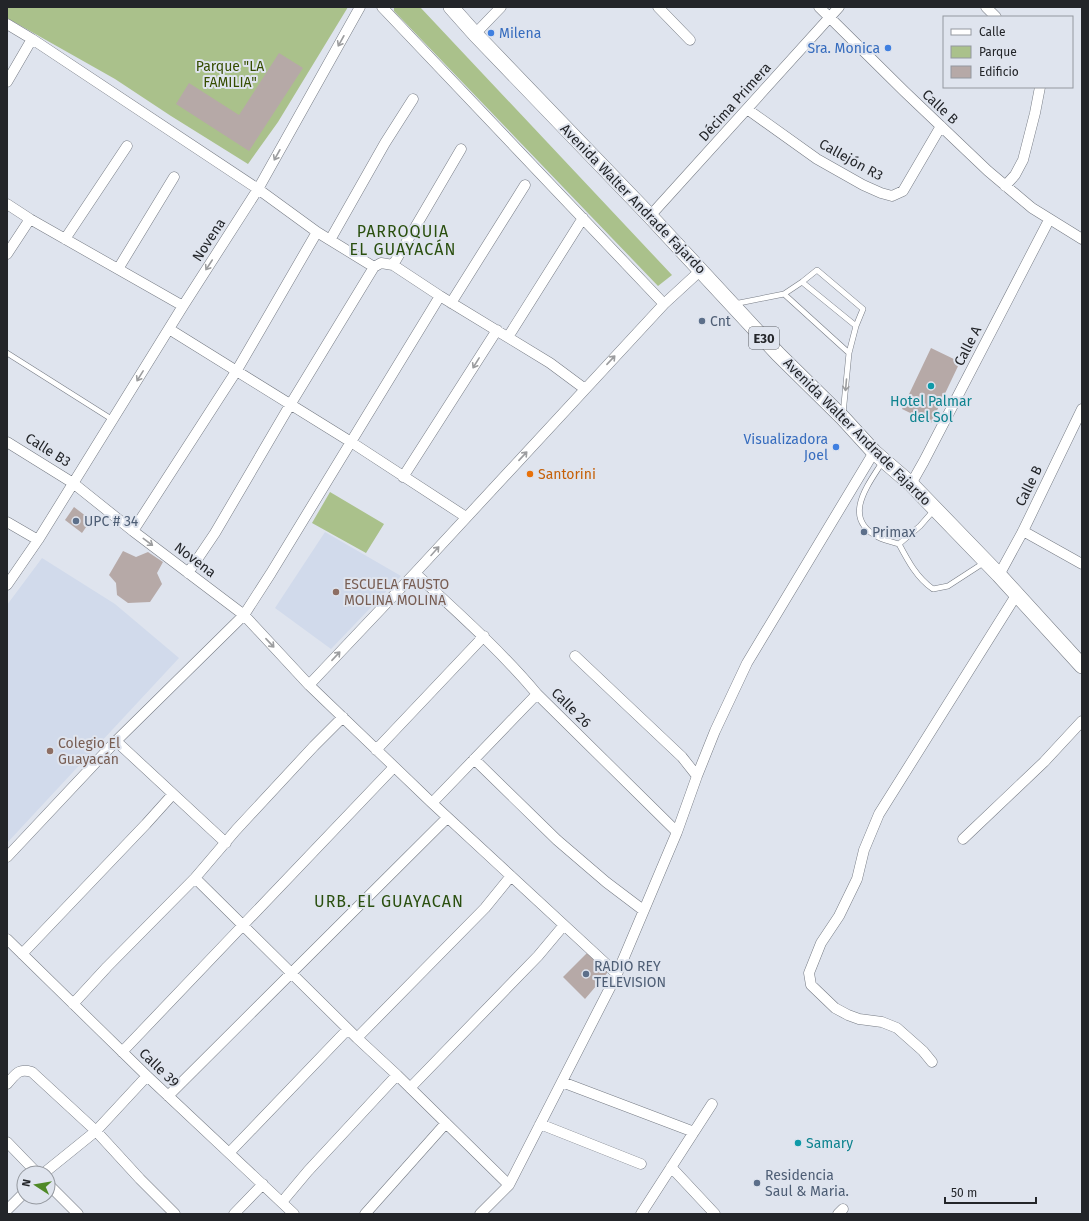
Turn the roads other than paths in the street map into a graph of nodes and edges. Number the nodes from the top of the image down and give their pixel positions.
1 (360, 7) edge
2 (382, 7) edge
3 (451, 7) edge
4 (501, 7) edge
5 (658, 7) edge
6 (819, 7) edge
7 (839, 7) edge
8 (986, 7) edge
9 (995, 16) edge
10 (830, 19) junction
11 (7, 24) edge
12 (475, 34) junction
13 (32, 39) junction
14 (690, 40) dead end
15 (7, 82) edge
16 (1040, 88) edge
17 (413, 99) dead end
18 (747, 109) junction
19 (941, 126) junction
20 (127, 146) dead end
21 (461, 149) dead end
22 (174, 177) dead end
23 (525, 185) dead end
24 (1005, 186) junction
25 (258, 190) junction
26 (7, 204) edge
27 (650, 216) junction
28 (583, 218) junction
29 (30, 219) junction
30 (1049, 220) junction
31 (317, 232) junction
32 (65, 239) junction
33 (1082, 239) edge
34 (330, 240) junction
35 (7, 254) edge
36 (393, 265) junction
37 (374, 267) junction
38 (118, 269) junction
39 (701, 270) junction
40 (802, 282) junction
41 (784, 294) junction
42 (440, 296) junction
43 (451, 303) junction
44 (664, 304) junction
45 (733, 304) junction
46 (183, 306) junction
47 (856, 326) junction
48 (169, 329) junction
49 (496, 330) junction
50 (508, 337) junction
51 (7, 352) edge
52 (849, 353) junction
53 (236, 370) junction
54 (585, 389) junction
55 (290, 405) junction
56 (1082, 409) edge
57 (843, 418) junction
58 (113, 420) junction
59 (7, 442) edge
60 (351, 442) junction
61 (879, 456) junction
62 (403, 477) junction
63 (74, 483) junction
64 (911, 484) junction
65 (935, 509) junction
66 (466, 517) junction
67 (7, 522) edge
68 (133, 531) junction
69 (1023, 531) junction
70 (38, 540) junction
71 (898, 544) junction
72 (986, 561) junction
73 (1082, 564) edge
74 (188, 573) junction
75 (415, 573) junction
76 (1000, 575) junction
77 (7, 585) edge
78 (1017, 594) junction
79 (244, 615) junction
80 (484, 636) junction
81 (575, 656) dead end
82 (1082, 666) edge
83 (309, 685) junction
84 (537, 694) junction
85 (343, 717) junction
86 (1082, 721) edge
87 (116, 740) junction
88 (376, 750) junction
89 (474, 759) junction
90 (394, 767) junction
91 (697, 776) junction
92 (173, 794) junction
93 (432, 803) junction
94 (447, 818) junction
95 (677, 832) junction
96 (963, 839) dead end
97 (226, 843) junction
98 (7, 857) edge
99 (511, 876) junction
100 (195, 878) junction
101 (643, 910) junction
102 (564, 925) junction
103 (244, 926) junction
104 (7, 939) edge
105 (22, 954) junction
106 (291, 973) junction
107 (617, 974) junction
108 (74, 1004) junction
109 (348, 1029) junction
110 (357, 1038) junction
111 (122, 1052) junction
112 (932, 1062) dead end
113 (397, 1075) junction
114 (147, 1076) junction
115 (562, 1082) junction
116 (7, 1084) edge
117 (410, 1088) junction
118 (168, 1096) junction
119 (712, 1104) dead end
120 (446, 1123) junction
121 (540, 1124) junction
122 (96, 1131) junction
123 (694, 1132) junction
124 (7, 1142) edge
125 (229, 1154) junction
126 (641, 1164) dead end
127 (29, 1165) edge
128 (54, 1165) edge
129 (671, 1167) junction
130 (263, 1184) junction
131 (509, 1185) junction
132 (56, 1192) edge
133 (16, 1201) edge
134 (282, 1202) junction
135 (7, 1210) edge
136 (78, 1214) edge
137 (175, 1214) edge
138 (234, 1214) edge
139 (294, 1214) edge
140 (365, 1214) edge
141 (480, 1214) edge
142 (641, 1214) edge
143 (715, 1214) edge

1 -> 25 street, Novena
2 - 28 street
3 - 12 main road, Avenida Walter Andrade Fajardo / E30
4 - 12 street
5 - 14 street
6 - 10 street, Calle B
7 - 10 street, Décima Primera
8 - 9 street
10 - 18 street, Décima Primera
10 - 19 street, Calle B
11 - 13 street
12 - 27 main road, Avenida Walter Andrade Fajardo / E30
13 - 15 street
13 - 25 street
16 - 24 street
17 - 34 street
18 - 19 street, Callejón R3
18 - 27 street, Décima Primera
19 - 24 street, Calle B
20 - 32 street
21 - 36 street
22 - 38 street
23 - 43 street
24 - 30 street, Calle B
25 - 31 street
25 -> 46 street, Novena
26 - 29 street
27 - 39 main road, Avenida Walter Andrade Fajardo / E30
28 - 44 street
28 - 50 street
29 - 32 street
29 - 35 street
30 - 33 street, Calle B
30 - 64 street, Calle A
31 - 34 street
31 - 53 street
32 - 38 street
34 - 37 street
36 - 37 street
36 - 42 street
37 - 55 street
38 - 46 street
39 - 44 street
39 - 45 main road, Avenida Walter Andrade Fajardo / E30
40 - 41 lane
40 - 47 lane
40 - 47 lane
41 - 45 lane
41 - 52 lane
42 - 43 street
42 - 60 street
43 - 49 street
54 -> 44 street
45 - 57 main road, Avenida Walter Andrade Fajardo / E30
46 - 48 street, Novena
47 - 52 lane
48 - 53 street
48 -> 58 street, Novena
49 - 50 street
49 -> 62 street
50 - 54 street
51 - 58 lane
52 -> 57 lane
53 - 55 street
53 - 68 street
66 -> 54 street
55 - 60 street
55 - 74 street
56 - 69 street, Calle B
57 - 61 main road, Avenida Walter Andrade Fajardo / E30
58 - 63 street, Novena
59 - 63 street, Calle B3
60 - 62 street
60 - 79 street
61 - 64 main road, Avenida Walter Andrade Fajardo / E30
61 - 71 lane
61 - 91 street
62 - 66 street
63 - 68 street, Novena
63 - 70 street, Novena
64 - 65 main road, Avenida Walter Andrade Fajardo / E30
65 - 71 lane
65 - 72 main road, Avenida Walter Andrade Fajardo / E30
75 -> 66 street
67 - 70 street
68 -> 74 street, Novena
69 - 73 street
69 - 76 street, Calle B
70 - 77 street, Novena
71 - 72 lane
72 - 76 main road, Avenida Walter Andrade Fajardo / E30
74 - 79 street, Novena
75 - 80 street
83 -> 75 street
76 - 78 main road, Avenida Walter Andrade Fajardo / E30
78 - 82 main road, Avenida Walter Andrade Fajardo / E30
78 - 112 street
79 -> 83 street, Novena
79 - 87 street
80 - 84 street
80 - 88 street
81 - 91 street
83 - 85 street, Novena
84 - 89 street, Calle 26
84 - 95 street, Calle 26
85 - 88 street, Novena
85 - 97 street
86 - 96 street
87 - 92 street
87 - 98 street
88 - 90 street, Novena
89 - 93 street, Calle 26
89 - 101 street
90 - 93 street, Novena
90 - 103 street
91 - 95 street
92 - 97 street
92 - 105 street
93 - 94 street, Novena
94 - 99 street, Novena
94 - 106 street
95 - 101 street
97 - 100 street
99 - 102 street, Novena
99 - 110 street
100 - 103 street
100 - 108 street
101 - 107 street
102 - 107 street, Novena
102 - 117 street
103 - 106 street
103 - 111 street
104 - 105 street, Calle 39
105 - 108 street, Calle 39
106 - 109 street
106 - 118 street
107 - 115 street
108 - 111 street, Calle 39
109 - 110 street
109 - 125 street
110 - 113 street
111 - 114 street, Calle 39
113 - 117 street
113 - 134 street
114 - 118 street, Calle 39
114 - 122 street
115 - 121 street
115 - 123 street
116 - 122 street
117 - 120 street
118 - 125 street, Calle 39
119 - 123 street
120 - 131 street
120 - 140 street
121 - 126 street
121 - 131 street
122 - 128 street
122 - 137 street
123 - 129 street
124 - 127 street
125 - 130 street, Calle 39
129 - 142 street
129 - 143 street
130 - 134 street, Calle 39
130 - 138 street
131 - 141 street
132 - 136 street
133 - 135 street
134 - 139 street, Calle 39

